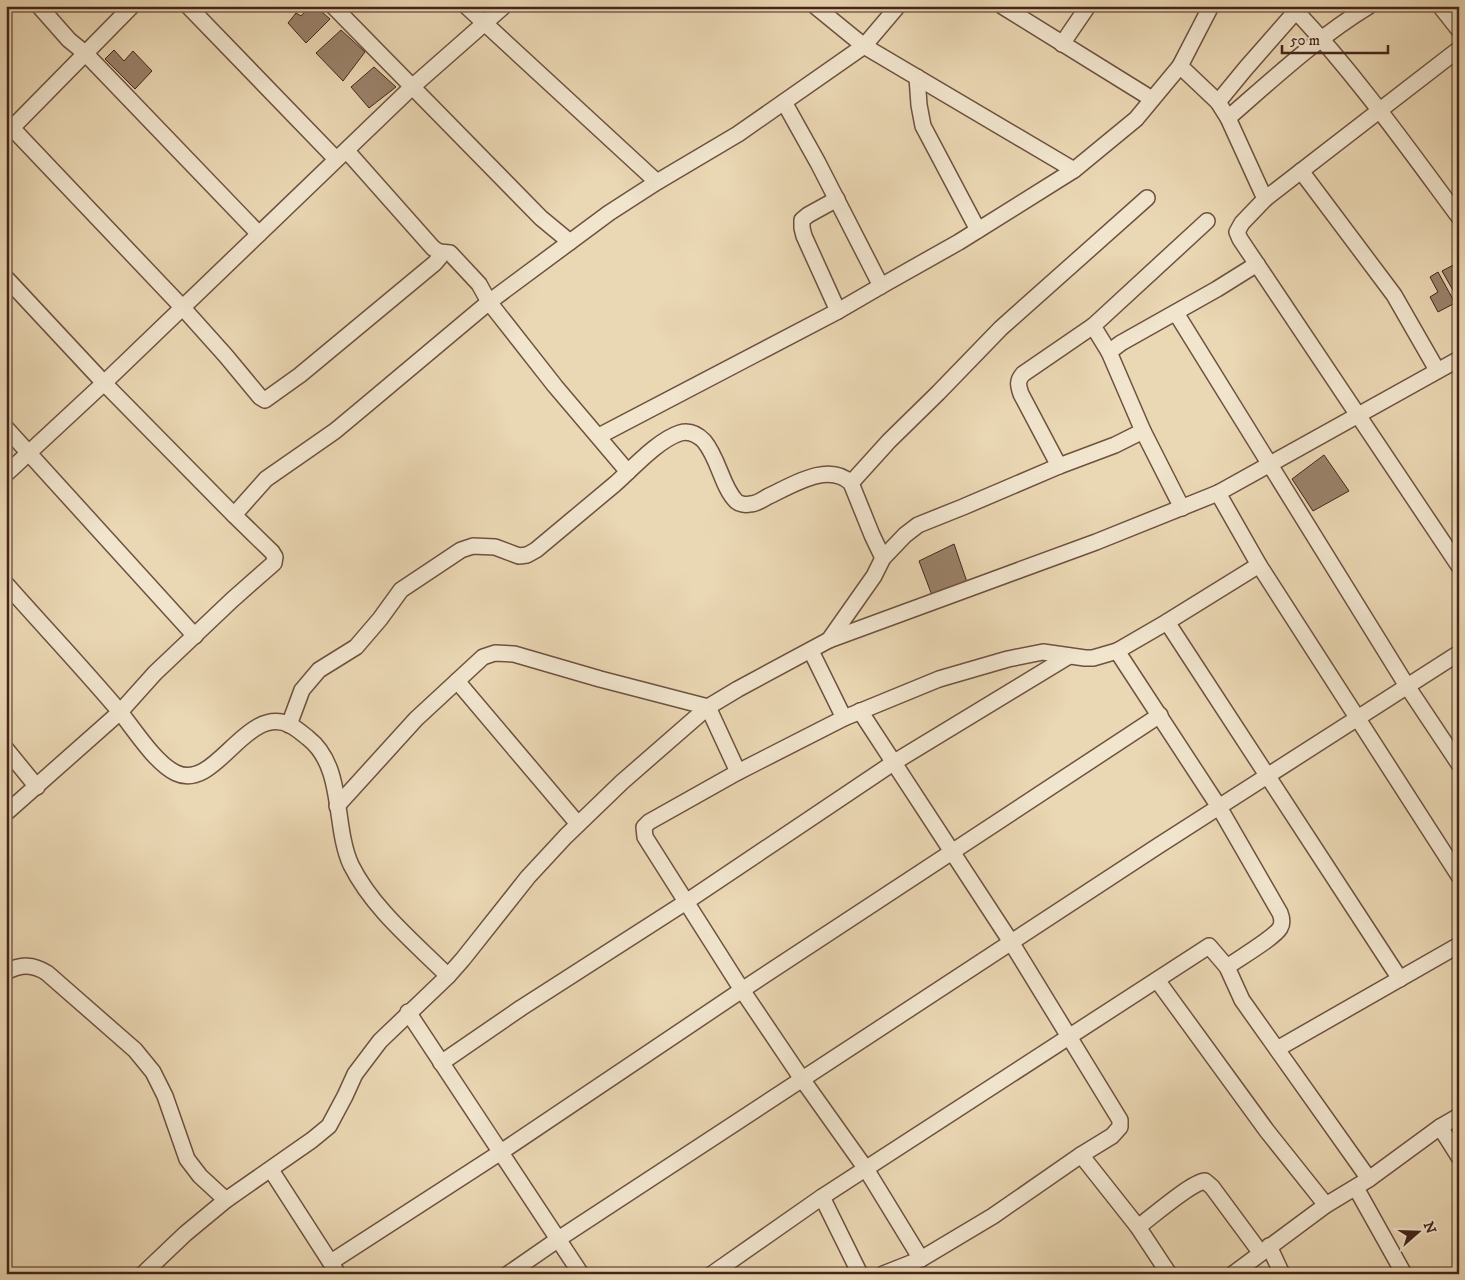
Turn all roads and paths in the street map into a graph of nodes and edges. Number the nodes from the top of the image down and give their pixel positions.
1 (39, 6) edge
2 (132, 6) edge
3 (188, 6) edge
4 (333, 6) edge
5 (466, 6) edge
6 (504, 6) edge
7 (815, 6) edge
8 (898, 6) edge
9 (1002, 6) edge
10 (1088, 6) edge
11 (1211, 6) edge
12 (1369, 6) edge
13 (1440, 6) edge
14 (1296, 8) edge
15 (485, 24) junction
16 (1459, 30) edge
17 (1322, 39) junction
18 (1062, 44) junction
19 (864, 46) junction
20 (1459, 49) edge
21 (84, 53) junction
22 (1180, 66) junction
23 (917, 77) junction
24 (412, 87) junction
25 (1152, 100) junction
26 (784, 102) junction
27 (1218, 102) junction
28 (1379, 111) junction
29 (1228, 118) junction
30 (9, 131) edge
31 (342, 155) junction
32 (1074, 170) junction
33 (1301, 171) junction
34 (657, 182) junction
35 (1147, 198) dead end
36 (1265, 199) junction
37 (837, 200) junction
38 (1459, 218) edge
39 (1207, 221) dead end
40 (978, 230) junction
41 (259, 234) junction
42 (570, 242) junction
43 (440, 252) junction
44 (1257, 264) junction
45 (6, 278) edge
46 (881, 286) junction
47 (489, 302) junction
48 (183, 308) junction
49 (838, 311) junction
50 (1176, 313) junction
51 (1093, 326) junction
52 (1110, 352) junction
53 (1459, 359) edge
54 (1437, 370) junction
55 (104, 383) junction
56 (1358, 416) junction
57 (6, 428) edge
58 (1143, 432) junction
59 (599, 436) junction
60 (30, 452) junction
61 (1270, 464) junction
62 (1058, 466) junction
63 (628, 472) junction
64 (6, 474) edge
65 (851, 483) junction
66 (1218, 494) junction
67 (1182, 508) junction
68 (234, 515) junction
69 (883, 558) junction
70 (1259, 565) junction
71 (1459, 566) edge
72 (6, 584) edge
73 (1167, 622) junction
74 (195, 636) junction
75 (829, 640) junction
76 (1117, 650) junction
77 (811, 651) junction
78 (1459, 653) edge
79 (1069, 656) junction
80 (457, 681) junction
81 (1407, 686) junction
82 (708, 707) junction
83 (860, 711) junction
84 (120, 712) junction
85 (1160, 714) junction
86 (844, 718) junction
87 (1357, 718) junction
88 (289, 725) junction
89 (6, 750) edge
90 (893, 763) junction
91 (1459, 764) edge
92 (738, 772) junction
93 (1268, 776) junction
94 (37, 786) junction
95 (337, 806) junction
96 (1219, 807) junction
97 (6, 813) edge
98 (578, 824) junction
99 (952, 852) junction
100 (1459, 876) edge
101 (686, 902) junction
102 (1011, 942) junction
103 (1459, 945) edge
104 (1226, 967) junction
105 (6, 972) edge
106 (448, 976) junction
107 (1400, 978) junction
108 (1157, 980) junction
109 (742, 990) junction
110 (408, 1012) junction
111 (1068, 1036) junction
112 (1277, 1048) junction
113 (441, 1063) junction
114 (802, 1079) junction
115 (1459, 1116) edge
116 (1440, 1127) junction
117 (501, 1152) junction
118 (1081, 1155) junction
119 (1459, 1157) edge
120 (866, 1169) junction
121 (271, 1170) junction
122 (1363, 1183) junction
123 (822, 1197) junction
124 (226, 1200) junction
125 (1326, 1205) junction
126 (1138, 1227) junction
127 (559, 1239) junction
128 (1264, 1249) junction
129 (921, 1259) junction
130 (334, 1268) edge
131 (143, 1274) edge
132 (508, 1274) edge
133 (581, 1274) edge
134 (712, 1274) edge
135 (860, 1274) edge
136 (883, 1274) edge
137 (1169, 1274) edge
138 (1233, 1274) edge
139 (1282, 1274) edge
140 (1404, 1274) edge

1 - 21 street
2 - 21 street
3 - 31 street
4 - 24 street
5 - 15 street
6 - 15 street
7 - 19 street
8 - 19 street
9 - 18 street
10 - 18 street
11 - 22 street
12 - 17 street
13 - 16 street
14 - 17 street
14 - 27 street
15 - 24 street
15 - 34 street
17 - 28 street
17 - 29 street
18 - 25 street
19 - 23 street
19 - 26 street
20 - 28 street
21 - 30 street
21 - 41 street
22 - 25 street
22 - 27 street
23 - 32 street
23 - 40 street
24 - 31 street
24 - 42 street
25 - 32 street
26 - 34 street
26 - 37 street
27 - 29 street
28 - 33 street
28 - 38 street
29 - 36 street
30 - 48 street
31 - 41 street
31 - 43 street
32 - 40 street
33 - 36 street
33 - 54 street
34 - 42 street
35 - 65 street
36 - 44 street
37 - 46 street
37 - 49 street
39 - 51 street
40 - 46 street
41 - 48 street
42 - 47 street
43 - 47 street
43 - 48 street
44 - 50 street
44 - 56 street
45 - 55 street
46 - 49 street
47 - 59 street
47 - 68 street
48 - 55 street
49 - 59 street
50 - 52 street
50 - 61 street
51 - 52 street
51 - 62 street
52 - 58 street
53 - 54 street
54 - 56 street
55 - 60 street
55 - 68 street
56 - 61 street
56 - 71 street
57 - 60 street
58 - 62 street
58 - 67 street
59 - 63 street
60 - 64 street
60 - 74 street
61 - 66 street
61 - 81 street
62 - 69 street
63 - 65 street
63 - 88 street
65 - 69 street
66 - 67 street
66 - 70 street
67 - 75 street
68 - 74 street
69 - 75 street
70 - 73 street
70 - 87 street
72 - 84 street
73 - 76 street
73 - 93 street
74 - 84 street
75 - 77 street
76 - 79 street
76 - 85 street
77 - 82 street
77 - 86 street
78 - 81 street
79 - 83 street
79 - 90 street
80 - 82 street
80 - 95 street
80 - 98 street
81 - 87 street
81 - 91 street
82 - 92 street
82 - 98 street
83 - 86 street
83 - 90 street
84 - 88 street
84 - 94 street
85 - 96 street
85 - 99 street
86 - 92 street
87 - 93 street
87 - 100 street
88 - 95 street
89 - 94 street
90 - 99 street
90 - 101 street
92 - 101 street
93 - 96 street
93 - 107 street
94 - 97 street
95 - 106 street
96 - 102 street
96 - 104 street
98 - 106 street
99 - 102 street
99 - 109 street
101 - 109 street
101 - 113 street
102 - 111 street
102 - 114 street
103 - 107 street
104 - 108 street
104 - 112 street
105 - 124 street
106 - 110 street
107 - 112 street
108 - 111 street
108 - 125 street
109 - 114 street
109 - 117 street
110 - 113 street
110 - 121 street
111 - 118 street
111 - 120 street
112 - 122 street
113 - 117 street
114 - 120 street
114 - 127 street
115 - 116 street
116 - 119 street
116 - 122 street
117 - 127 street
117 - 130 street
118 - 126 street
118 - 129 street
120 - 123 street
120 - 129 street
121 - 124 street
121 - 130 street
122 - 125 street
122 - 140 street
123 - 134 street
123 - 135 street
124 - 131 street
125 - 128 street
126 - 128 street
126 - 137 street
127 - 132 street
127 - 133 street
128 - 138 street
128 - 139 street
129 - 136 street

